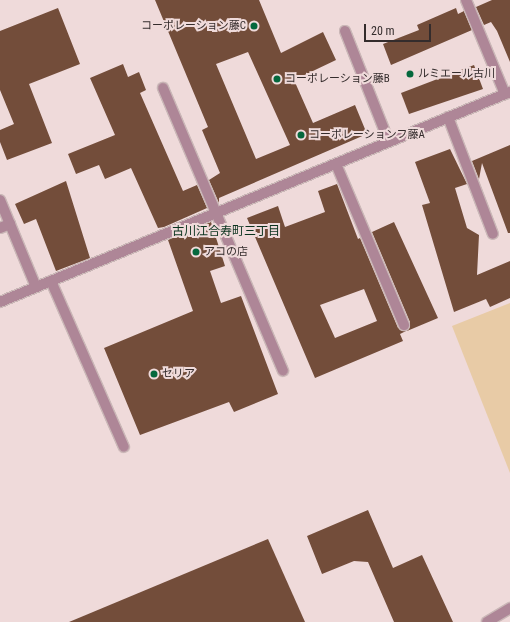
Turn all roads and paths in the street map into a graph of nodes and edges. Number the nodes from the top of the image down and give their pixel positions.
1 (466, 0) edge
2 (345, 31) dead end
3 (163, 88) dead end
4 (507, 93) edge
5 (448, 117) junction
6 (389, 142) junction
7 (336, 164) junction
8 (0, 200) edge
9 (216, 213) junction
10 (10, 224) junction
11 (0, 228) edge
12 (494, 234) dead end
13 (50, 281) junction
14 (36, 287) junction
15 (0, 302) edge
16 (404, 325) dead end
17 (283, 371) dead end
18 (124, 447) dead end
19 (510, 608) edge
20 (487, 622) edge

1 - 4 street
2 - 6 street
3 - 9 street
4 - 5 street
5 - 6 street
5 - 12 street
6 - 7 street
7 - 9 street
7 - 16 street
8 - 10 street
9 - 13 street
9 - 17 street
10 - 11 street
10 - 14 street
13 - 14 street
13 - 18 street
14 - 15 street
19 - 20 street

